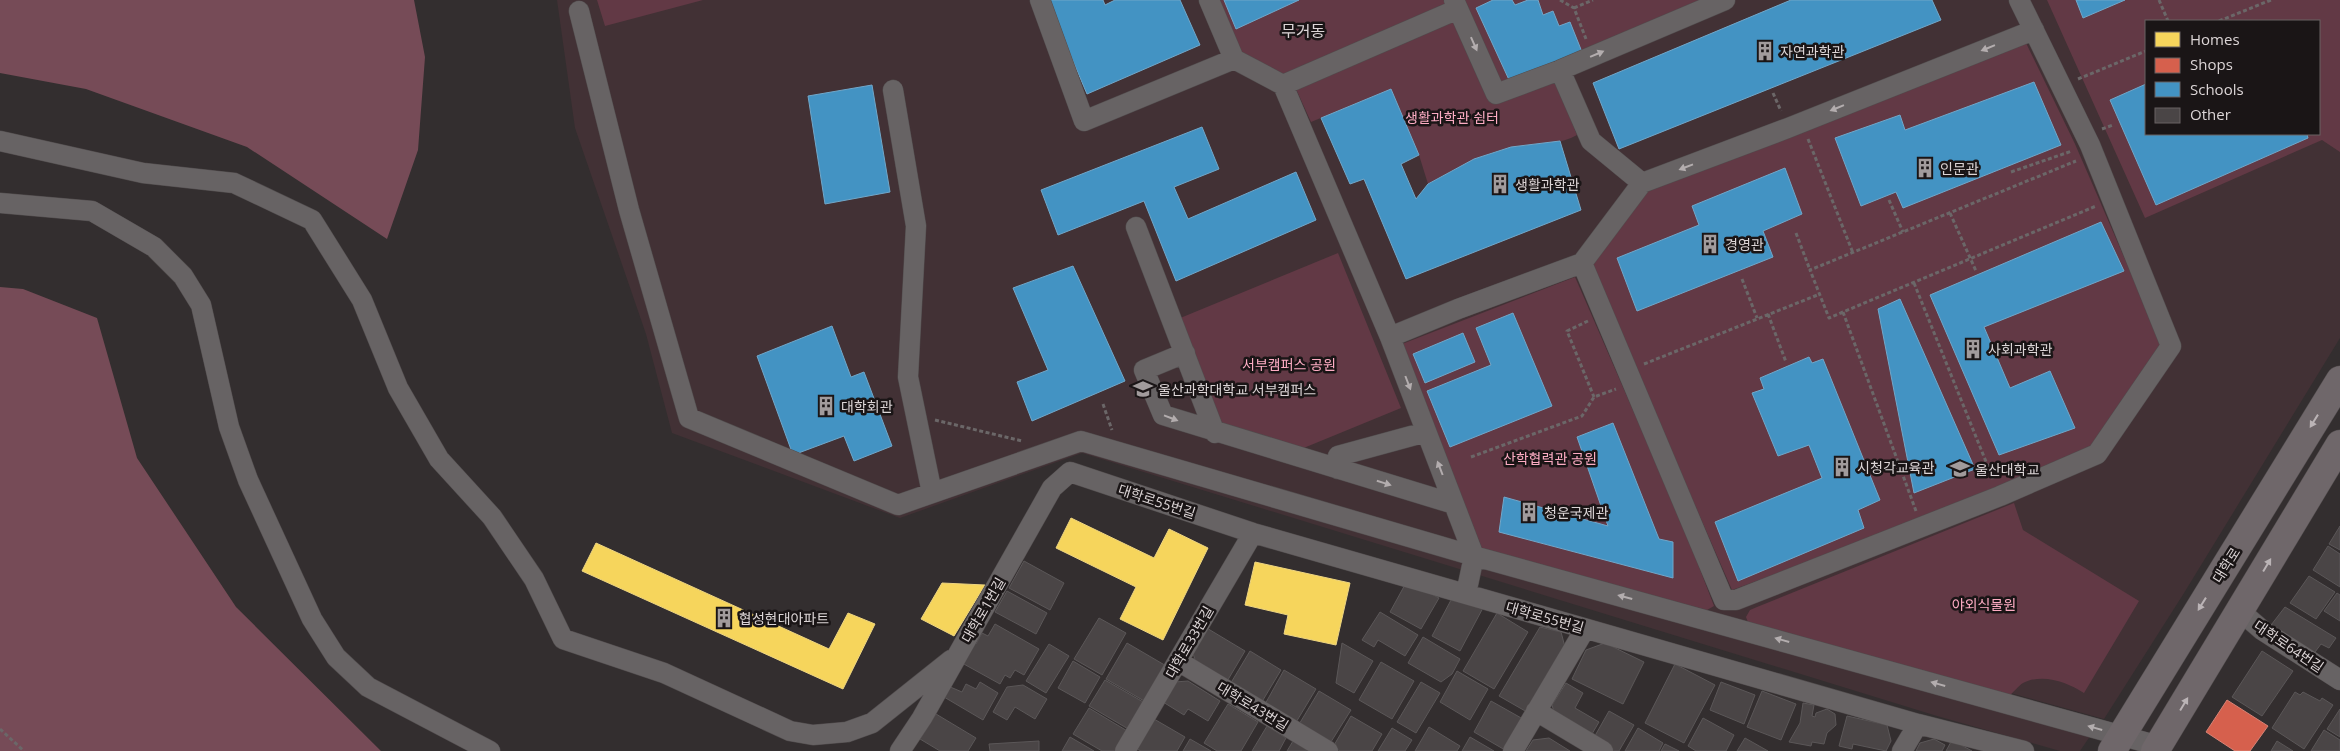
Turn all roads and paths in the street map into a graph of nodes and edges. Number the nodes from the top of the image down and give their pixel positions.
1 (1040, 0) edge
2 (1209, 0) edge
3 (1560, 0) edge
4 (1593, 0) edge
5 (1725, 0) edge
6 (2019, 0) edge
7 (2159, 0) edge
8 (2271, 0) edge
9 (1456, 5) edge
10 (1574, 8) junction
11 (579, 11) dead end
12 (2168, 20) edge
13 (2221, 20) edge
14 (2034, 30) junction
15 (2145, 51) edge
16 (1592, 56) junction
17 (1234, 59) junction
18 (1560, 70) junction
19 (2074, 81) dead end
20 (1283, 85) junction
21 (892, 90) dead end
22 (1806, 134) dead end
23 (0, 141) edge
24 (2085, 152) junction
25 (2011, 172) dead end
26 (1642, 183) junction
27 (1889, 200) dead end
28 (0, 203) edge
29 (2099, 205) dead end
30 (1950, 213) junction
31 (1136, 227) dead end
32 (1903, 232) junction
33 (1796, 233) dead end
34 (1853, 253) junction
35 (1970, 259) junction
36 (1582, 263) junction
37 (1810, 270) junction
38 (1976, 271) dead end
39 (1742, 280) dead end
40 (1914, 282) junction
41 (1820, 294) junction
42 (1843, 312) junction
43 (1768, 314) junction
44 (1757, 318) junction
45 (1567, 331) dead end
46 (1390, 337) junction
47 (1185, 353) junction
48 (1786, 362) dead end
49 (1637, 366) dead end
50 (2340, 380) edge
51 (916, 416) junction
52 (1426, 432) junction
53 (1215, 433) junction
54 (2340, 444) edge
55 (1056, 450) junction
56 (1471, 457) dead end
57 (1338, 469) junction
58 (1070, 472) joint
59 (1995, 484) dead end
60 (932, 494) junction
61 (1454, 504) junction
62 (1918, 514) dead end
63 (1253, 532) junction
64 (1474, 556) junction
65 (1466, 594) junction
66 (1724, 600) junction
67 (2240, 611) junction
68 (1736, 627) junction
69 (1585, 629) junction
70 (958, 654) junction
71 (1178, 661) junction
72 (2340, 680) edge
73 (1536, 711) junction
74 (1918, 724) junction
75 (0, 729) edge
76 (2117, 743) edge
77 (2157, 748) edge
78 (24, 751) edge
79 (490, 751) edge
80 (900, 751) edge
81 (1125, 751) edge
82 (1328, 751) edge
83 (1513, 751) edge
84 (1603, 751) edge
85 (1902, 751) edge
86 (2024, 751) edge

1 - 17 street
2 - 17 street
3 - 10 path
4 - 10 path
16 -> 5 street
6 - 14 street
7 - 12 path
8 - 13 path
9 -> 18 street
9 - 20 street
10 - 16 path
11 - 60 street
14 - 24 street
14 -> 26 street
15 - 19 path
16 - 18 street
17 - 20 street
18 - 26 street
20 - 46 street
21 - 51 street
22 - 34 path
23 - 70 street
24 - 25 path
24 - 30 path
24 - 66 street
26 - 36 street
27 - 32 path
28 - 79 street
29 - 35 path
30 - 32 path
30 - 35 path
31 - 47 street
32 - 34 path
33 - 37 path
34 - 37 path
35 - 38 path
35 - 40 path
36 - 46 street
36 - 66 street
37 - 41 path
39 - 44 path
40 - 42 path
40 - 59 path
41 - 42 path
41 - 43 path
42 - 62 path
43 - 44 path
43 - 48 path
44 - 49 path
45 - 56 path
46 -> 52 street
47 - 53 street
47 -> 53 street
50 -> 76 main road, 대학로
51 - 55 path
51 - 60 street
52 - 57 street
61 -> 52 street
53 - 57 street
67 -> 54 main road
55 - 60 street
55 - 64 street
57 -> 61 street
58 - 63 street, 대학로55번길
58 - 70 street, 대학로1번길
61 - 64 street
63 - 65 street, 대학로55번길
63 - 71 street, 대학로33번길
64 - 65 street
68 -> 64 street
65 - 69 street, 대학로55번길
66 - 68 street
67 - 72 street, 대학로64번길
77 -> 67 main road
76 -> 68 street
69 - 73 street
69 - 74 street, 대학로55번길
70 - 80 street, 대학로1번길
71 - 81 street, 대학로33번길
71 - 82 street, 대학로43번길
73 - 83 street
73 - 84 street
74 - 85 street
74 - 86 street, 대학로55번길
75 - 78 path
76 - 77 street

